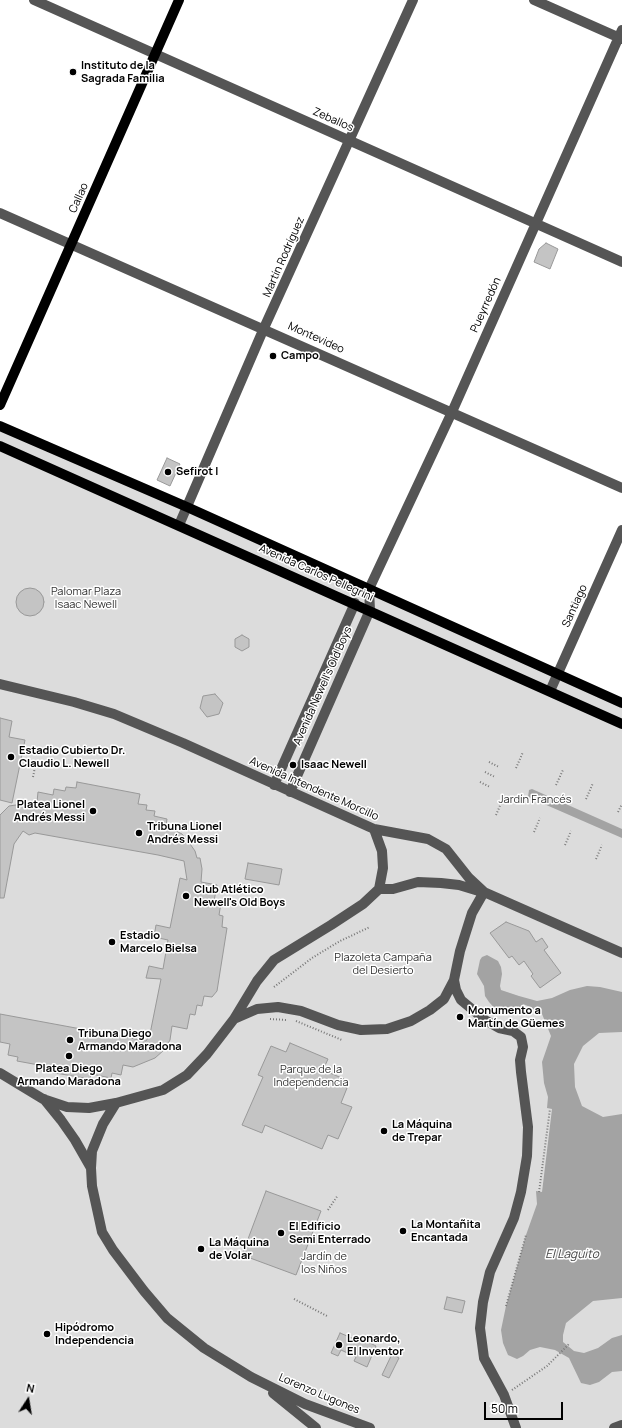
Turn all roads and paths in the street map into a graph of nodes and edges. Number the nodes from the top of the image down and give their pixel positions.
1 (34, 0) edge
2 (180, 0) edge
3 (413, 0) edge
4 (534, 0) edge
5 (621, 36) edge
6 (156, 54) junction
7 (350, 140) junction
8 (0, 213) edge
9 (536, 223) junction
10 (72, 244) junction
11 (622, 262) edge
12 (264, 328) junction
13 (0, 405) edge
14 (452, 412) junction
15 (0, 426) edge
16 (0, 446) edge
17 (622, 488) edge
18 (187, 507) junction
19 (179, 526) junction
20 (622, 530) edge
21 (369, 589) junction
22 (355, 603) junction
23 (370, 610) junction
24 (558, 673) junction
25 (0, 684) edge
26 (0, 690) edge
27 (31, 691) junction
28 (550, 691) junction
29 (622, 703) edge
30 (622, 724) edge
31 (523, 752) dead end
32 (36, 762) dead end
33 (489, 762) dead end
34 (499, 767) dead end
35 (516, 768) dead end
36 (563, 770) dead end
37 (485, 772) dead end
38 (33, 777) dead end
39 (495, 777) dead end
40 (480, 782) dead end
41 (593, 784) dead end
42 (274, 785) junction
43 (556, 786) dead end
44 (490, 787) dead end
45 (290, 792) junction
46 (586, 799) dead end
47 (502, 801) dead end
48 (622, 804) edge
49 (618, 812) dead end
50 (496, 815) dead end
51 (540, 818) dead end
52 (374, 829) junction
53 (572, 831) dead end
54 (534, 832) dead end
55 (565, 845) dead end
56 (602, 845) dead end
57 (596, 859) dead end
58 (379, 889) junction
59 (484, 892) junction
60 (370, 927) dead end
61 (622, 953) edge
62 (454, 980) junction
63 (274, 987) dead end
64 (234, 1019) junction
65 (268, 1019) dead end
66 (288, 1020) dead end
67 (294, 1020) dead end
68 (342, 1040) dead end
69 (0, 1073) edge
70 (43, 1099) junction
71 (116, 1103) junction
72 (550, 1109) dead end
73 (91, 1168) junction
74 (539, 1192) dead end
75 (338, 1195) dead end
76 (328, 1210) dead end
77 (526, 1235) dead end
78 (294, 1299) dead end
79 (506, 1306) dead end
80 (327, 1316) dead end
81 (570, 1343) dead end
82 (259, 1381) junction
83 (504, 1395) junction
84 (622, 1425) edge
85 (316, 1428) edge
86 (370, 1428) edge
87 (516, 1428) edge
88 (614, 1428) edge

1 - 6 street, Zeballos
2 - 6 main road, Callao
3 - 7 street, Martín Rodríguez
4 - 5 street
5 - 9 street, Pueyrredón
6 - 7 street, Zeballos
6 - 10 main road, Callao
7 - 9 street, Zeballos
7 - 12 street, Martín Rodríguez
8 - 10 street, Montevideo
9 - 11 street, Zeballos
9 - 14 street, Pueyrredón
10 - 12 street, Montevideo
10 - 13 main road, Callao
12 - 14 street, Montevideo
12 - 18 street, Martín Rodríguez
14 - 17 street, Montevideo
14 - 21 street, Pueyrredón
15 - 18 main road, Avenida Carlos Pellegrini
16 - 19 main road, Avenida Carlos Pellegrini
18 - 19 street, Martín Rodríguez
18 - 21 main road, Avenida Carlos Pellegrini
19 - 22 main road, Avenida Carlos Pellegrini
20 - 24 street, Santiago
21 - 23 street, Avenida Newell's Old Boys
21 - 24 main road, Avenida Carlos Pellegrini
22 - 23 main road, Avenida Carlos Pellegrini
22 - 42 street, Avenida Newell's Old Boys
23 - 28 main road, Avenida Carlos Pellegrini
23 - 45 street, Avenida Newell's Old Boys
24 - 28 street, Santiago
24 - 29 main road, Avenida Carlos Pellegrini
25 - 27 street, Avenida Intendente Morcillo
26 - 27 street
27 - 42 street, Avenida Intendente Morcillo
28 - 30 main road, Avenida Carlos Pellegrini
31 - 35 path
32 - 38 path
33 - 34 path
36 - 43 path
37 - 39 path
40 - 44 path
41 - 46 path
42 - 45 street, Avenida Intendente Morcillo
45 - 52 street, Avenida Intendente Morcillo
47 - 50 path
48 - 49 path
51 - 54 path
52 - 58 street
52 - 59 street, Avenida Intendente Morcillo
53 - 55 path
56 - 57 path
58 - 59 street
58 - 64 street
59 - 61 street, Avenida Intendente Morcillo
59 - 62 street
60 - 63 path
62 - 64 street
62 - 83 street
64 - 71 street
65 - 66 path
67 - 68 path
69 - 70 street
70 - 71 street
70 - 73 street
71 - 73 street
72 - 74 path
73 - 82 street
75 - 76 path
77 - 79 path
78 - 80 path
81 - 83 path
82 - 85 street
82 - 86 street, Lorenzo Lugones
83 - 87 street
84 - 88 street

